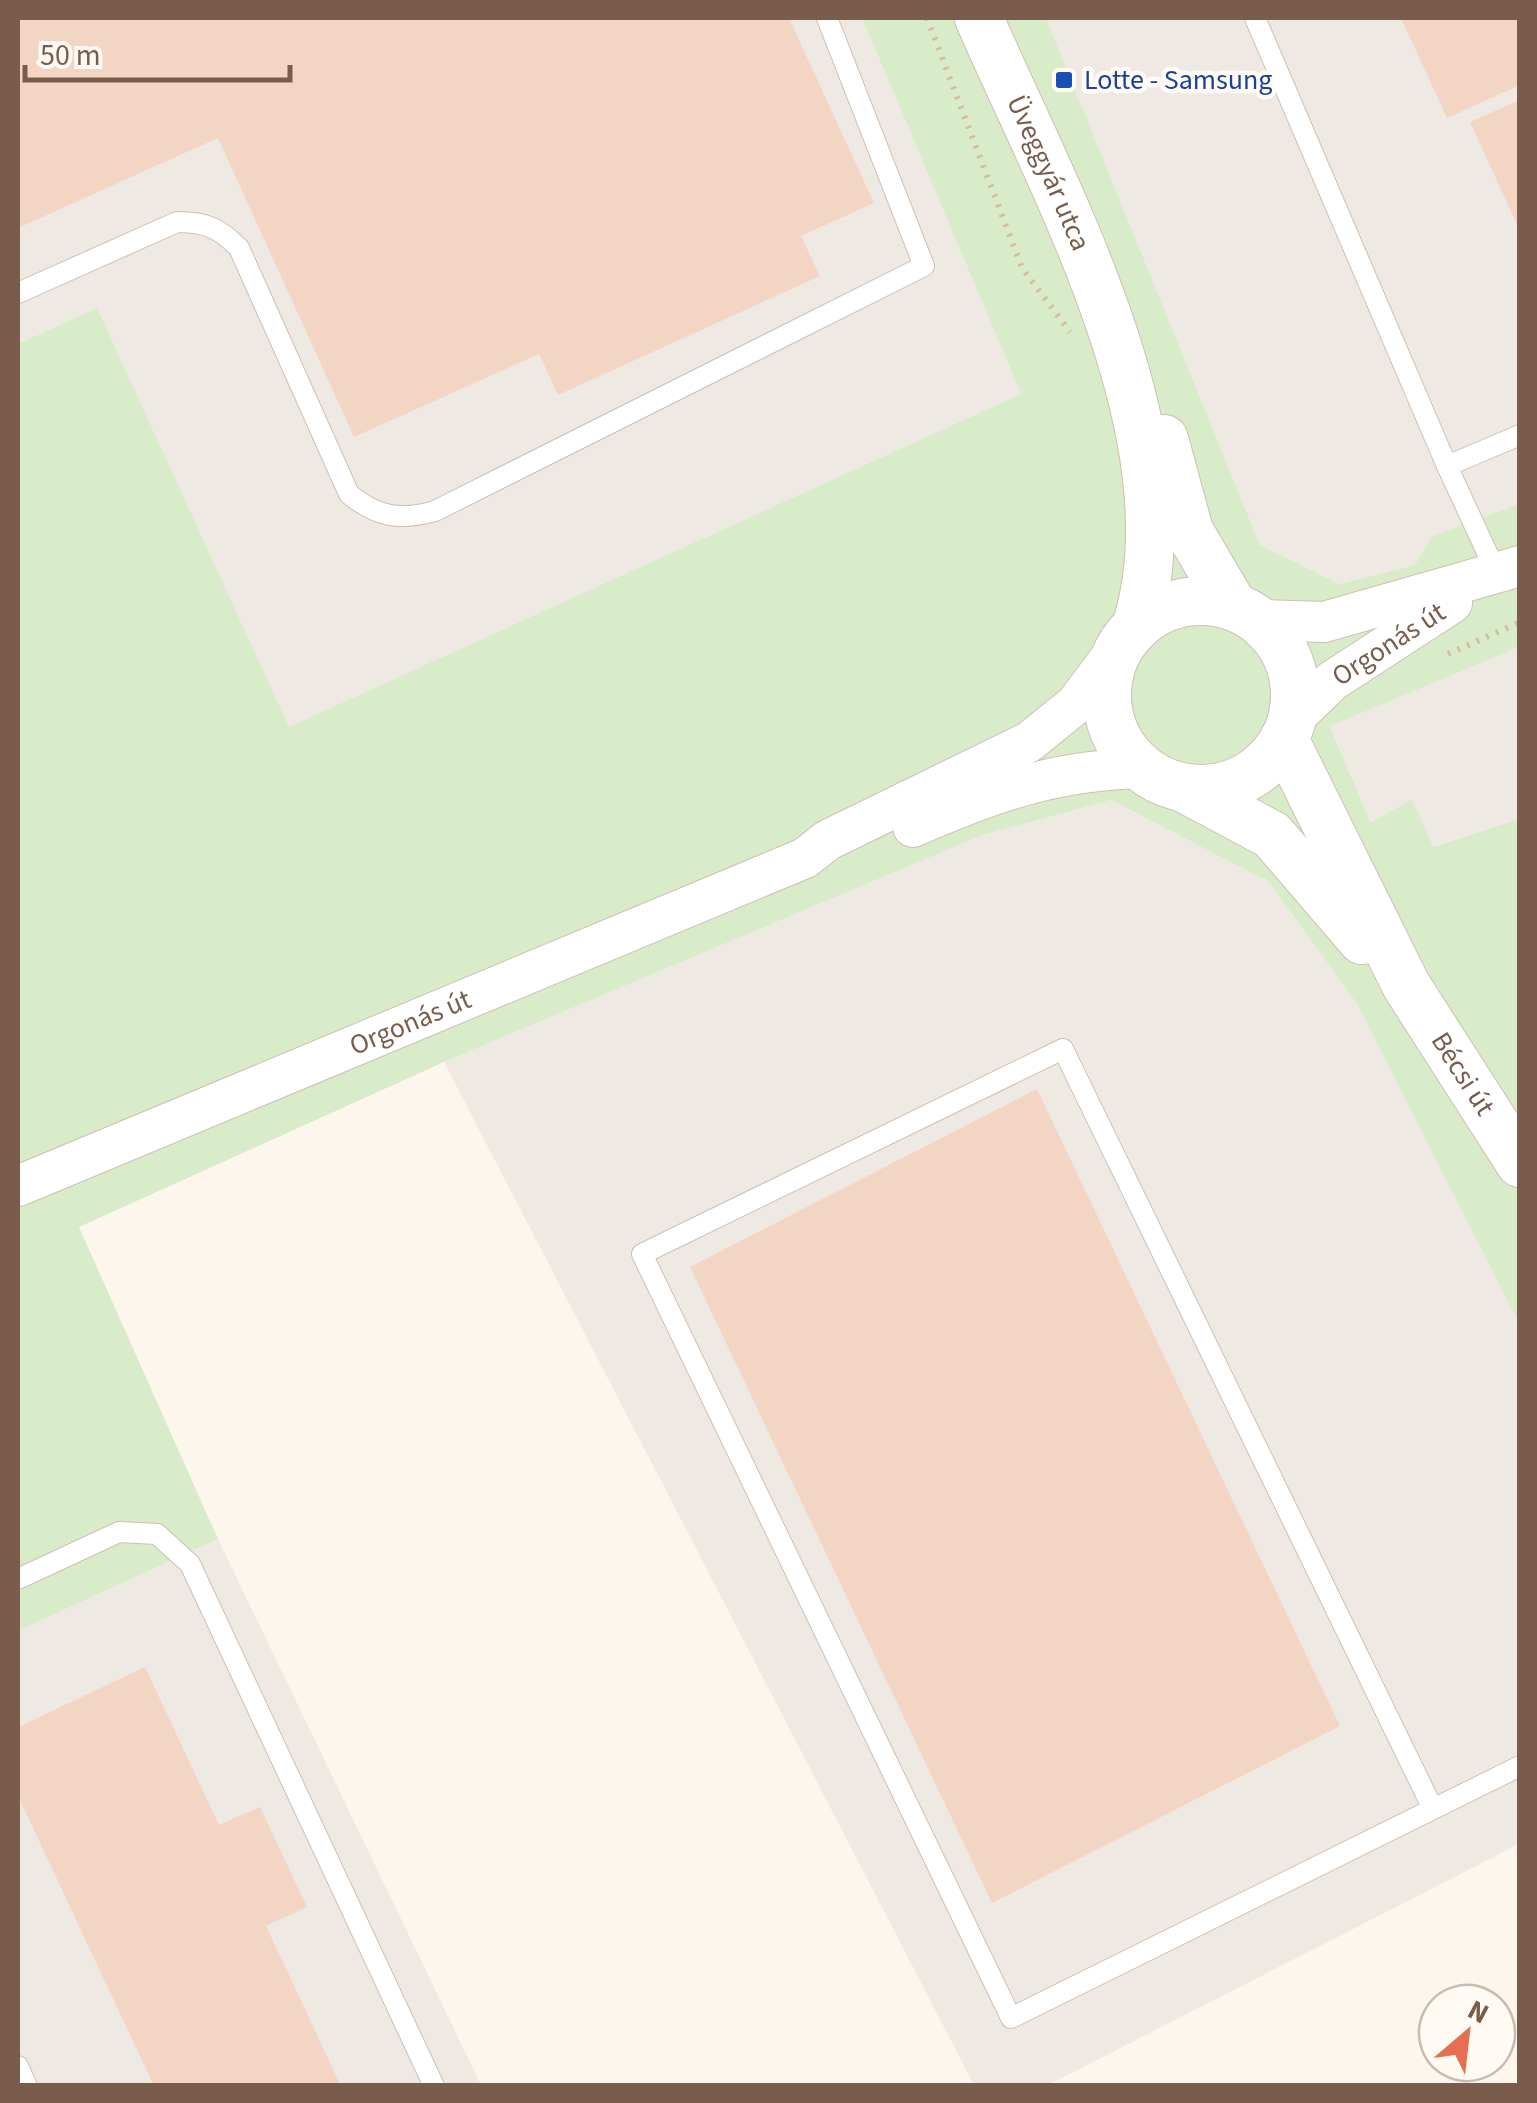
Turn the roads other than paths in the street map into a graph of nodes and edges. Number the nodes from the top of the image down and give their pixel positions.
1 (827, 18) edge
2 (979, 18) edge
3 (1255, 18) edge
4 (18, 292) edge
5 (1113, 329) junction
6 (1520, 435) edge
7 (1447, 466) junction
8 (1503, 572) edge
9 (1246, 613) junction
10 (1129, 634) junction
11 (1289, 729) junction
12 (1161, 777) junction
13 (805, 858) junction
14 (1406, 985) junction
15 (1520, 1163) edge
16 (18, 1186) edge
17 (18, 1579) edge
18 (1520, 1766) edge
19 (1434, 1809) junction
20 (18, 2066) edge
21 (27, 2086) edge
22 (434, 2086) edge

1 - 4 lane
2 - 5 street, Üveggyár utca
3 - 7 lane
5 - 9 street, Üveggyár utca
5 - 10 street, Üveggyár utca
6 - 7 lane
7 - 8 lane
8 - 9 street, Orgonás út
8 - 11 street, Orgonás út
9 - 10 street
9 - 11 street
10 - 12 street
10 - 13 street, Orgonás út
11 - 12 street
11 - 14 street
12 - 13 street, Orgonás út
12 - 14 street
13 - 16 street, Orgonás út
14 - 15 street, Bécsi út
17 - 22 lane
18 - 19 lane
19 - 19 lane
20 - 21 lane

